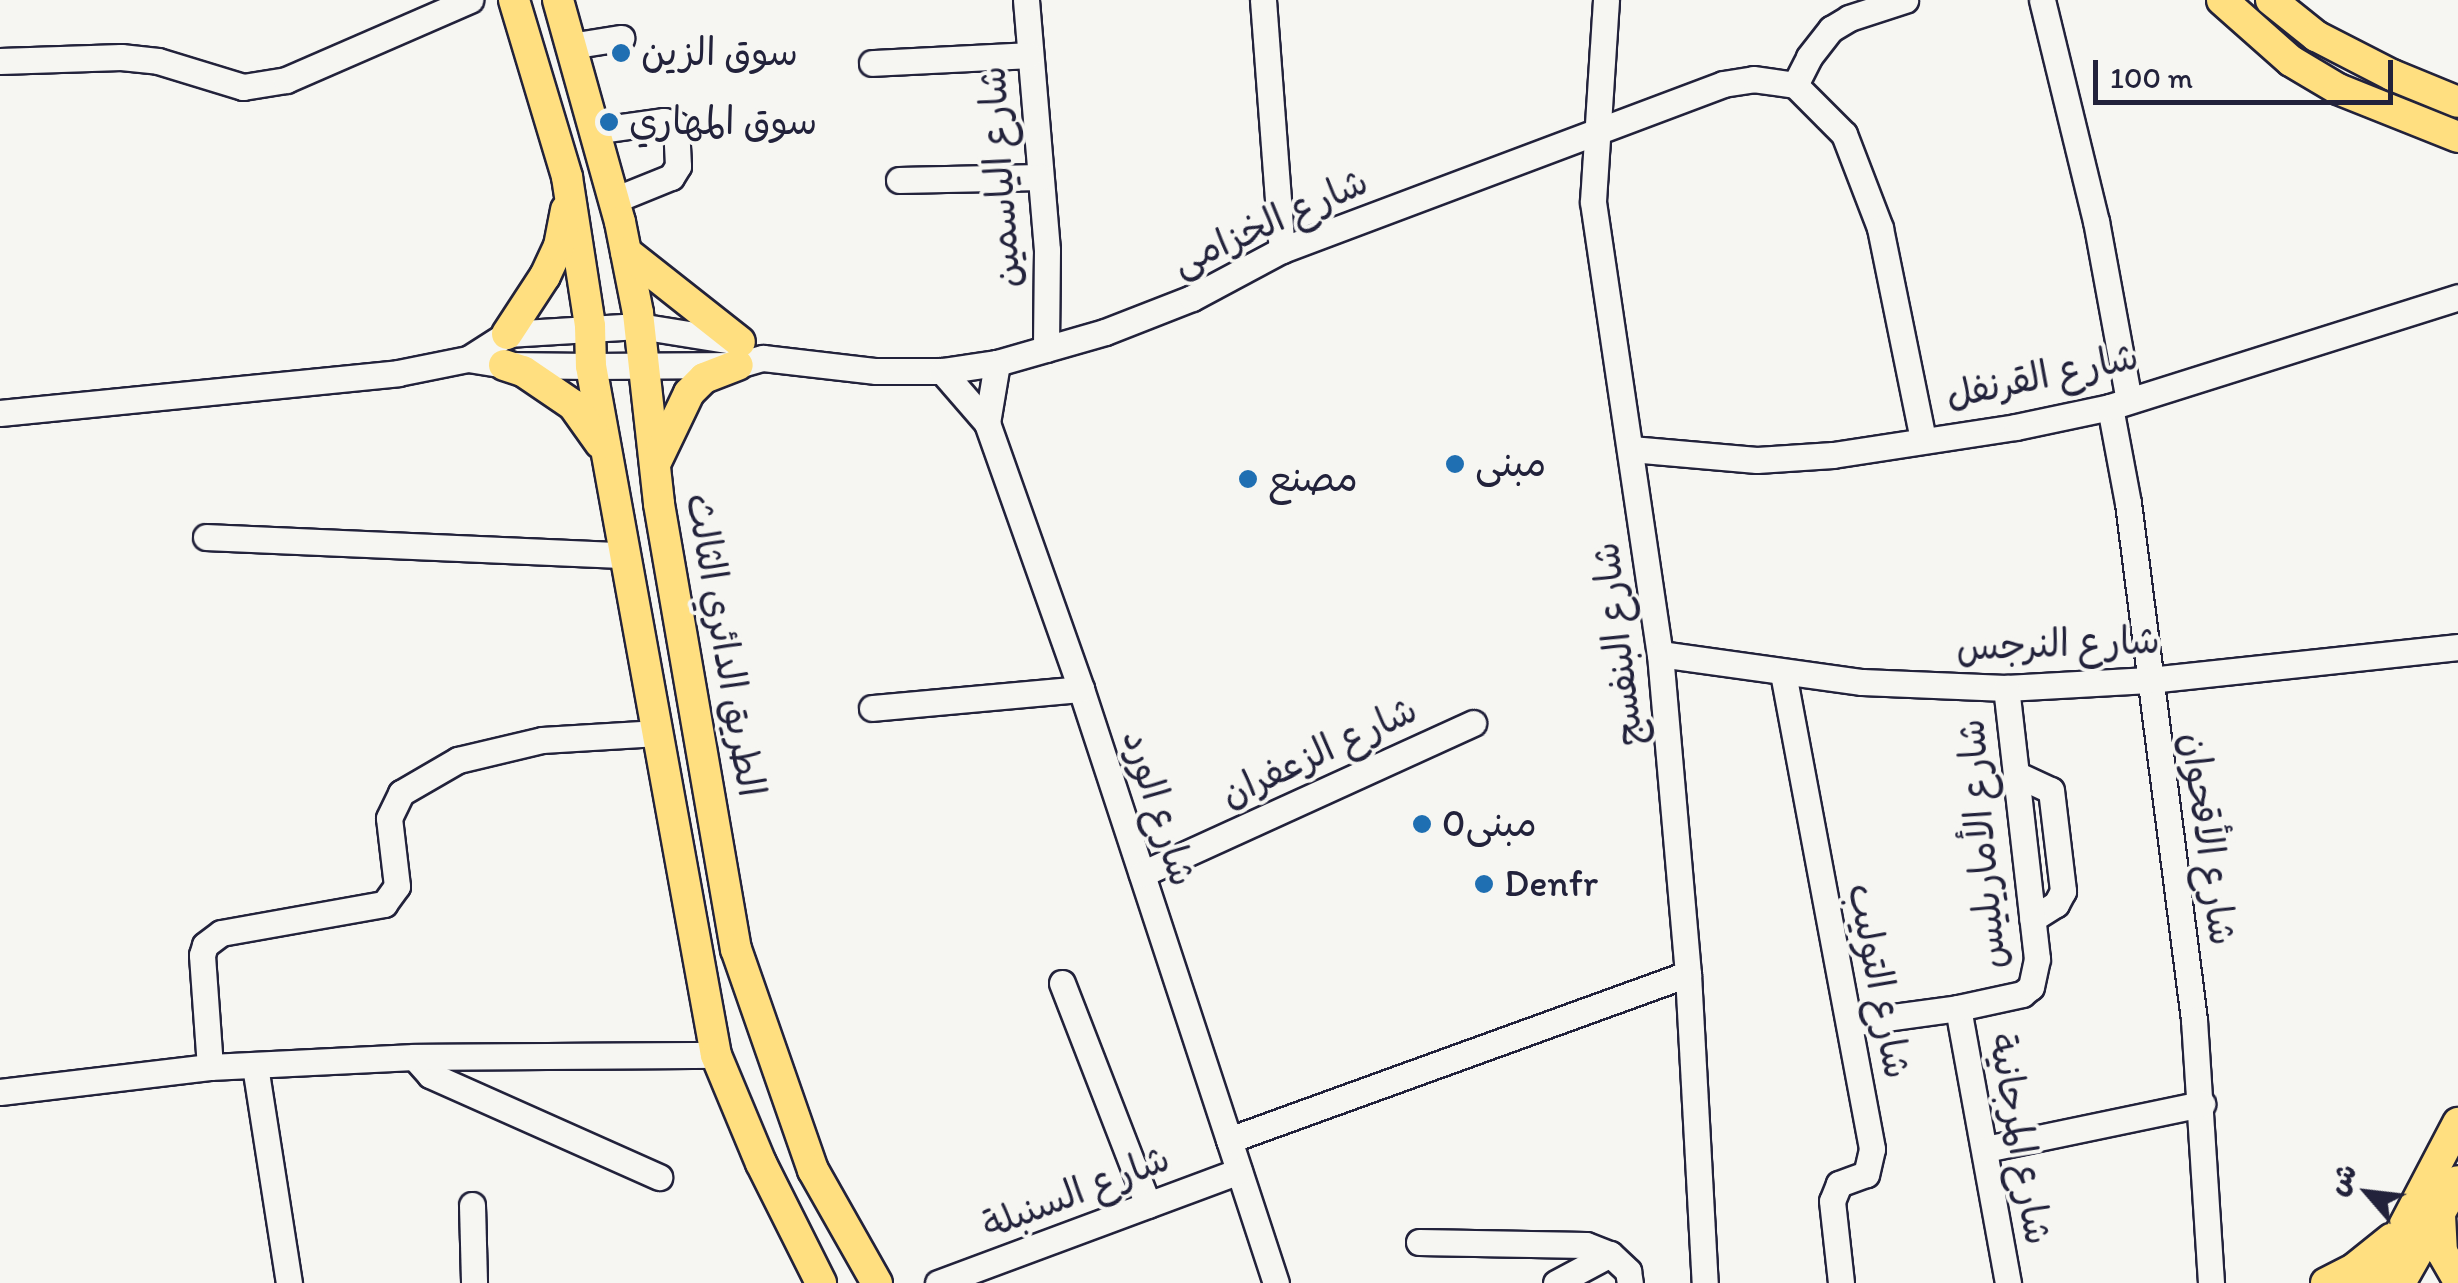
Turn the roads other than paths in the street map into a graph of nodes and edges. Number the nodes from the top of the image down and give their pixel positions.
1 (470, 0) edge
2 (514, 0) edge
3 (558, 0) edge
4 (1026, 0) edge
5 (1263, 0) edge
6 (1606, 0) edge
7 (1906, 0) edge
8 (2042, 0) edge
9 (2222, 0) edge
10 (2271, 0) edge
11 (621, 38) dead end
12 (570, 46) junction
13 (1029, 55) junction
14 (0, 61) edge
15 (872, 63) dead end
16 (1795, 85) junction
17 (2458, 102) edge
18 (593, 131) junction
19 (1594, 134) junction
20 (2458, 137) edge
21 (568, 177) junction
22 (1040, 177) junction
23 (899, 180) dead end
24 (614, 200) junction
25 (1282, 250) junction
26 (626, 252) junction
27 (2458, 297) edge
28 (590, 326) junction
29 (640, 326) junction
30 (507, 334) junction
31 (1046, 349) junction
32 (747, 355) junction
33 (468, 359) junction
34 (997, 364) junction
35 (504, 365) junction
36 (643, 365) junction
37 (592, 366) junction
38 (942, 371) junction
39 (2119, 403) junction
40 (0, 413) edge
41 (987, 423) junction
42 (1924, 439) junction
43 (1631, 449) junction
44 (609, 463) junction
45 (655, 464) junction
46 (206, 537) dead end
47 (626, 555) junction
48 (2458, 647) edge
49 (1660, 654) junction
50 (1783, 673) junction
51 (2149, 680) junction
52 (2006, 688) junction
53 (1081, 689) junction
54 (872, 708) dead end
55 (1473, 723) dead end
56 (658, 733) junction
57 (1142, 874) junction
58 (1688, 974) junction
59 (1062, 983) dead end
60 (1958, 1008) junction
61 (1849, 1023) junction
62 (716, 1055) junction
63 (414, 1057) junction
64 (255, 1066) junction
65 (210, 1068) junction
66 (0, 1092) edge
67 (2202, 1104) junction
68 (2458, 1123) edge
69 (1228, 1140) junction
70 (1986, 1149) junction
71 (1239, 1170) junction
72 (660, 1176) dead end
73 (2458, 1181) edge
74 (472, 1205) dead end
75 (1148, 1205) junction
76 (2440, 1216) junction
77 (2404, 1226) junction
78 (1419, 1242) dead end
79 (1610, 1254) junction
80 (2458, 1280) edge
81 (2388, 1282) edge
82 (289, 1283) edge
83 (474, 1283) edge
84 (822, 1283) edge
85 (877, 1283) edge
86 (938, 1283) edge
87 (1276, 1283) edge
88 (1556, 1283) edge
89 (1630, 1283) edge
90 (1705, 1283) edge
91 (1841, 1283) edge
92 (2008, 1283) edge
93 (2211, 1283) edge
94 (2328, 1283) edge
95 (2408, 1283) edge

1 - 14 street
2 - 21 main road
3 - 12 main road, الطريق الدائري الثالث
4 - 13 street, شارع الياسمين
5 - 25 street
6 - 19 street, شارع البنفسج
7 - 16 street
8 - 39 street, شارع الأقحوان
9 - 20 main road
10 - 17 main road
11 - 12 street
12 - 18 main road, الطريق الدائري الثالث
13 - 15 street
13 - 22 street, شارع الياسمين
16 - 19 street, شارع الخزامى
16 - 42 street
18 - 24 main road, الطريق الدائري الثالث
18 - 24 street
19 - 25 street, شارع الخزامى
19 - 43 street, شارع البنفسج
21 - 28 main road
21 - 30 main road
22 - 23 street
22 - 31 street, شارع الياسمين
24 - 26 main road, الطريق الدائري الثالث
25 - 31 street, شارع الخزامى
26 - 29 main road, الطريق الدائري الثالث
26 - 32 main road
27 - 39 street, شارع القرنفل
28 - 29 street
28 - 30 street
28 - 37 main road
29 - 32 street
29 - 36 main road, الطريق الدائري الثالث
30 - 33 street
31 - 34 street, شارع الخزامى
32 - 36 street
32 - 38 street, شارع الخزامى
32 - 45 main road
33 - 35 street
33 - 40 street
34 - 38 street, شارع الخزامى
34 - 41 street
35 - 37 street
35 - 44 main road
36 - 37 street
36 - 45 main road, الطريق الدائري الثالث
37 - 44 main road
38 - 41 street, شارع الورد
39 - 42 street, شارع القرنفل
39 - 51 street, شارع الأقحوان
41 - 53 street, شارع الورد
42 - 43 street, شارع القرنفل
43 - 49 street, شارع البنفسج
44 - 47 main road
45 - 85 main road, الطريق الدائري الثالث
46 - 47 street
47 - 56 main road
48 - 51 street, شارع النرجس
49 - 50 street, شارع النرجس
49 - 58 street, شارع البنفسج
50 - 52 street, شارع النرجس
50 - 61 street, شارع التوليب
51 - 52 street, شارع النرجس
51 - 67 street, شارع الأقحوان
52 - 60 street, شارع الأماريليس
53 - 54 street
53 - 57 street, شارع الورد
55 - 57 street, شارع الزعفران
56 - 62 main road
56 - 65 street
57 - 69 street, شارع الورد
58 - 69 street
58 - 90 street, شارع البنفسج
59 - 75 street
60 - 61 street, شارع الأماريليس
60 - 70 street, شارع المرجانية
61 - 91 street, شارع التوليب
62 - 63 street
62 - 84 main road
63 - 64 street
63 - 72 street
64 - 65 street
64 - 82 street
65 - 66 street
67 - 70 street
67 - 93 street, شارع الأقحوان
68 - 77 main road
69 - 71 street, شارع الورد
70 - 92 street, شارع المرجانية
71 - 75 street, شارع السنبلة
71 - 87 street, شارع الورد
73 - 76 main road
74 - 83 street
75 - 86 street, شارع السنبلة
76 - 80 main road
76 - 81 main road
77 - 81 main road
77 - 94 main road
78 - 79 street
79 - 88 street
79 - 89 street
81 - 94 street
81 - 95 street

